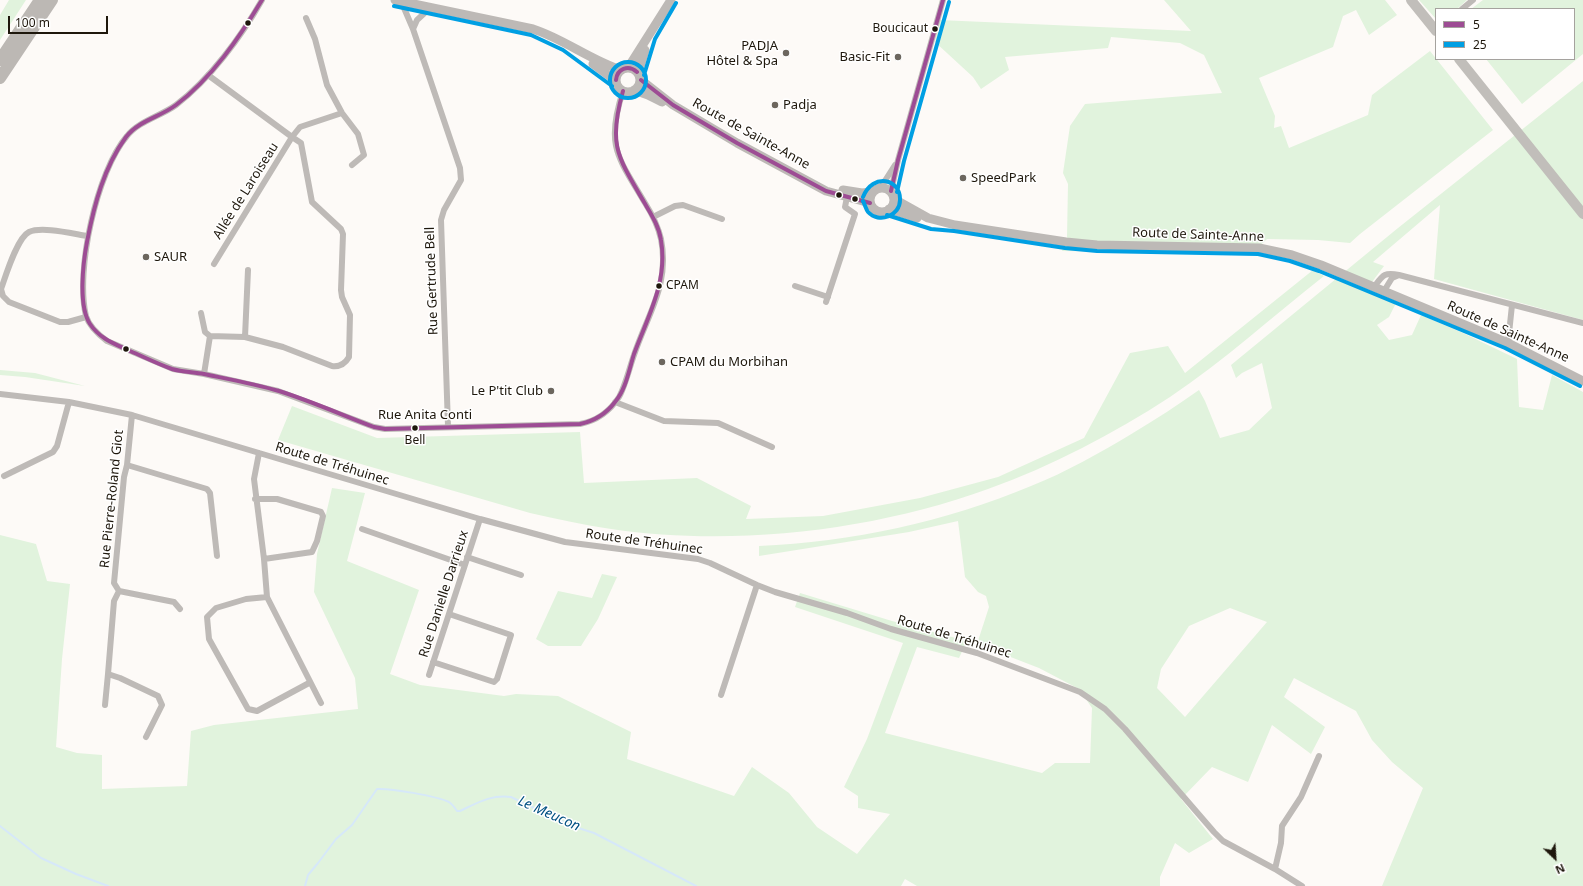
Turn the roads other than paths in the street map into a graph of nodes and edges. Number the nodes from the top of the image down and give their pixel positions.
1 (40, 0) edge
2 (52, 0) edge
3 (256, 0) edge
4 (262, 0) edge
5 (671, 0) edge
6 (943, 0) edge
7 (1411, 0) edge
8 (1473, 0) edge
9 (398, 1) edge
10 (430, 8) junction
11 (1463, 8) edge
12 (252, 17) junction
13 (306, 18) dead end
14 (413, 28) junction
15 (1435, 30) edge
16 (649, 37) junction
17 (579, 52) junction
18 (0, 60) edge
19 (1460, 60) edge
20 (624, 69) junction
21 (208, 75) junction
22 (640, 77) junction
23 (0, 78) edge
24 (616, 81) junction
25 (634, 90) junction
26 (623, 91) junction
27 (673, 105) junction
28 (342, 113) junction
29 (292, 137) junction
30 (898, 160) junction
31 (352, 165) dead end
32 (816, 185) junction
33 (881, 187) junction
34 (872, 192) junction
35 (893, 195) junction
36 (847, 197) junction
37 (870, 204) junction
38 (889, 209) junction
39 (1583, 214) edge
40 (653, 217) junction
41 (722, 219) dead end
42 (955, 225) junction
43 (88, 236) junction
44 (214, 264) dead end
45 (248, 270) dead end
46 (1399, 275) junction
47 (795, 286) dead end
48 (1374, 287) junction
49 (1384, 291) junction
50 (1512, 305) junction
51 (201, 313) dead end
52 (86, 317) junction
53 (1583, 324) edge
54 (210, 336) junction
55 (245, 337) junction
56 (1508, 344) junction
57 (204, 374) junction
58 (1583, 381) edge
59 (0, 394) edge
60 (69, 402) junction
61 (615, 402) junction
62 (132, 415) junction
63 (448, 426) junction
64 (772, 447) dead end
65 (258, 453) junction
66 (127, 465) junction
67 (4, 476) dead end
68 (255, 499) junction
69 (480, 519) junction
70 (362, 529) dead end
71 (217, 556) dead end
72 (467, 558) junction
73 (264, 559) junction
74 (465, 565) junction
75 (521, 575) dead end
76 (757, 585) junction
77 (119, 591) junction
78 (267, 597) junction
79 (180, 609) dead end
80 (450, 614) junction
81 (434, 662) junction
82 (108, 674) junction
83 (429, 675) dead end
84 (310, 683) junction
85 (721, 695) dead end
86 (321, 703) dead end
87 (106, 705) dead end
88 (146, 737) dead end
89 (1319, 756) dead end
90 (1274, 869) junction
91 (1302, 886) edge

1 - 18 highway
2 - 23 highway
3 - 12 street
4 - 12 street
5 - 16 main road
6 - 30 street
7 - 15 main road
8 - 11 street
9 - 10 main road
9 - 14 street, Rue Gertrude Bell
10 - 14 street
10 - 17 main road
12 - 21 street
13 - 28 street
14 - 63 street, Rue Gertrude Bell
16 - 20 main road
16 - 22 main road
17 - 20 main road
17 - 24 main road
19 - 39 main road
20 - 22 main road
20 - 24 main road
21 - 29 street, Allée de Laroiseau
21 - 43 street
22 - 25 main road
22 - 27 main road, Route de Sainte-Anne
24 - 26 main road
25 - 26 main road
25 - 27 main road, Route de Sainte-Anne
26 - 40 street, Rue Anita Conti
27 - 32 main road, Route de Sainte-Anne
28 - 29 street
28 - 31 street
29 - 44 street, Allée de Laroiseau
29 - 55 street
30 - 33 street
30 - 35 street
32 - 34 main road, Route de Sainte-Anne
32 - 36 main road, Route de Sainte-Anne
33 - 34 main road
33 - 35 main road
34 - 37 main road
35 - 38 main road
35 - 42 main road, Route de Sainte-Anne
36 - 37 main road, Route de Sainte-Anne
36 - 47 street
37 - 38 main road
38 - 42 main road, Route de Sainte-Anne
40 - 41 street
40 - 61 street, Rue Anita Conti
42 - 48 main road, Route de Sainte-Anne
43 - 52 street
43 - 52 street
45 - 55 street
46 - 48 street
46 - 49 street
46 - 50 street
48 - 49 main road, Route de Sainte-Anne
49 - 56 main road, Route de Sainte-Anne
50 - 53 street
50 - 56 street
51 - 54 street
52 - 57 street, Rue Anita Conti
54 - 55 street
54 - 57 street
56 - 58 main road, Route de Sainte-Anne
57 - 63 street, Rue Anita Conti
59 - 60 street, Route de Tréhuinec
60 - 62 street, Route de Tréhuinec
60 - 67 street
61 - 63 street, Rue Anita Conti
61 - 64 street
62 - 65 street, Route de Tréhuinec
62 - 66 street, Rue Pierre-Roland Giot
65 - 68 street
65 - 69 street, Route de Tréhuinec
66 - 71 street
66 - 77 street, Rue Pierre-Roland Giot
68 - 73 street
68 - 73 street
69 - 72 street, Rue Danielle Darrieux
69 - 76 street, Route de Tréhuinec
70 - 74 street
72 - 74 street, Rue Danielle Darrieux
72 - 75 street
73 - 78 street
74 - 80 street, Rue Danielle Darrieux
76 - 85 street
76 - 90 street, Route de Tréhuinec
77 - 79 street
77 - 82 street
78 - 84 street
78 - 84 street
80 - 81 street, Rue Danielle Darrieux
80 - 81 street
81 - 83 street, Rue Danielle Darrieux
82 - 87 street
82 - 88 street
84 - 86 street
89 - 90 street
90 - 91 street, Route de Tréhuinec

